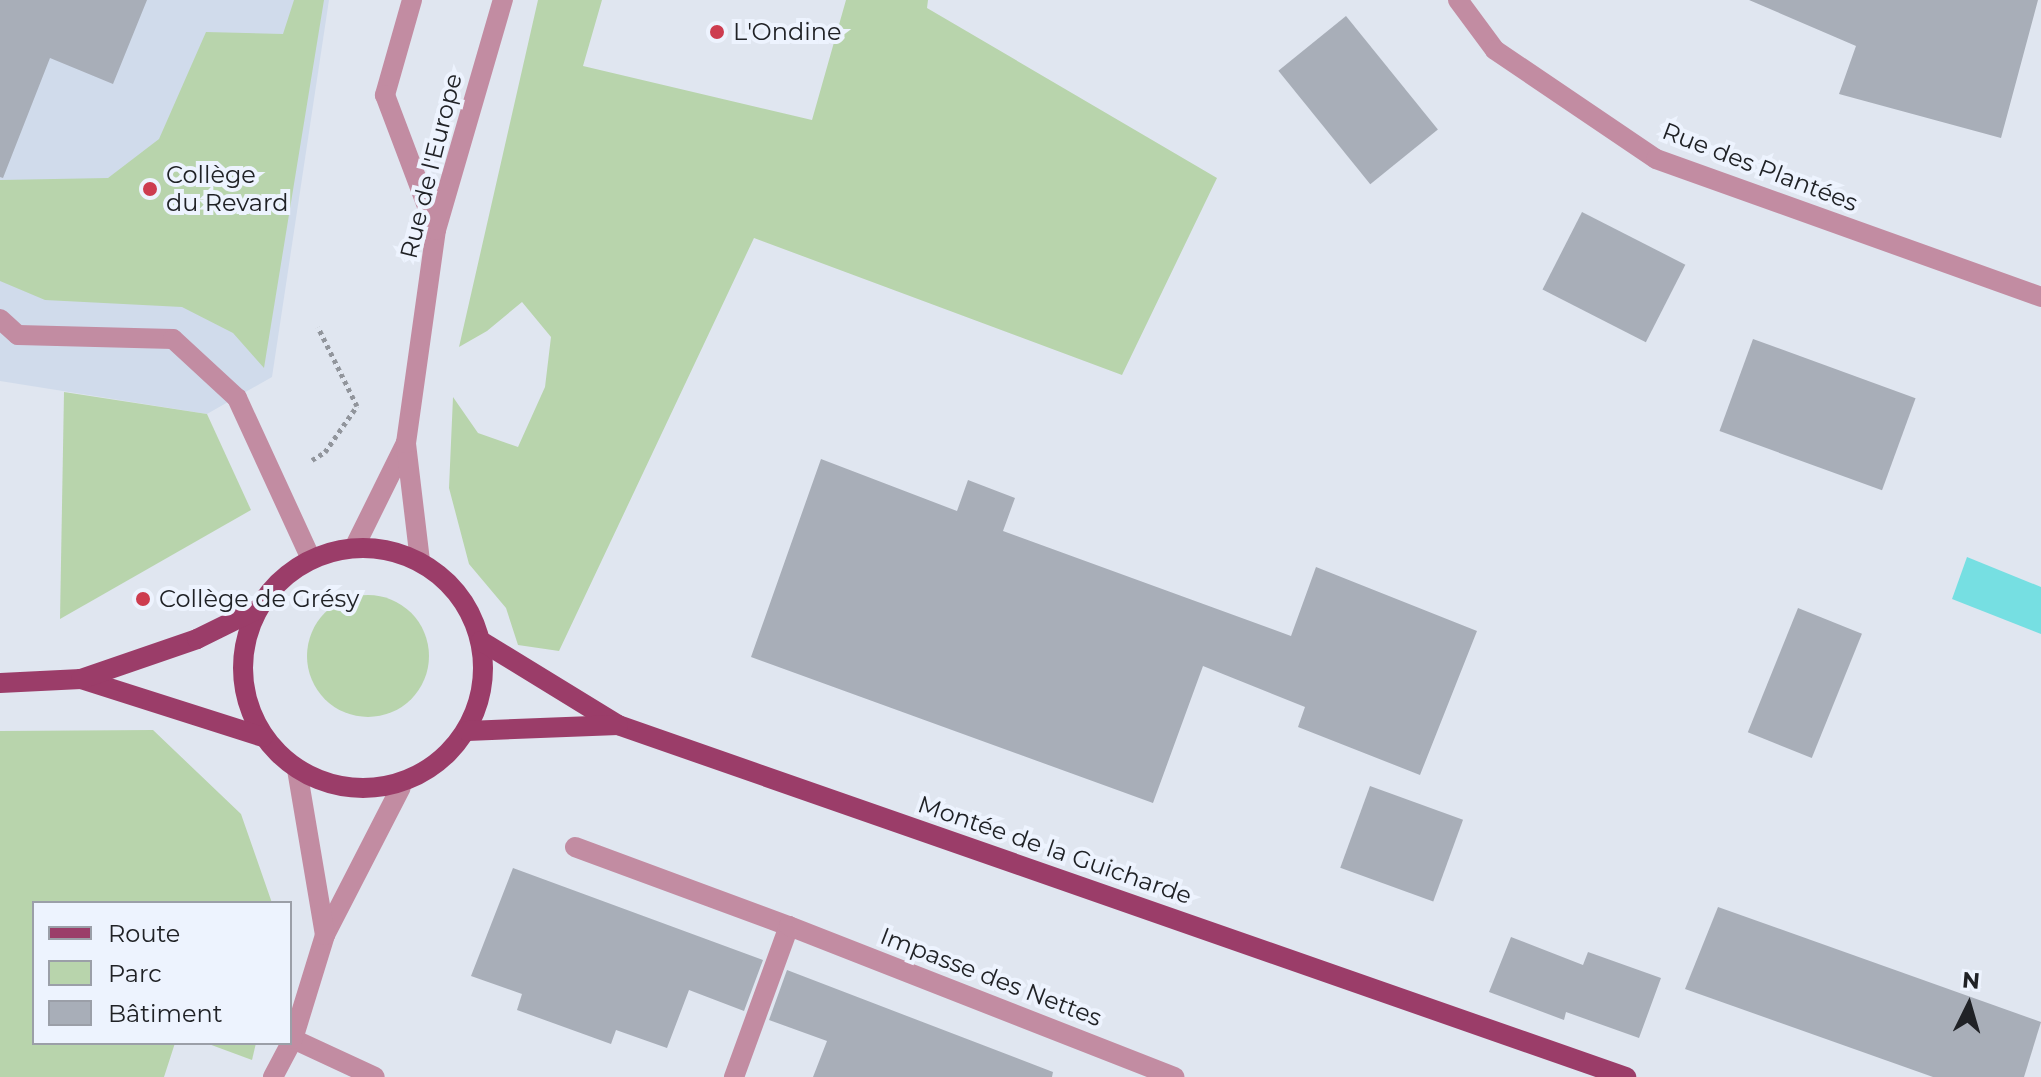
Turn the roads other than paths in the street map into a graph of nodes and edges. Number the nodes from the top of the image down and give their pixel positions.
1 (412, 0) edge
2 (503, 0) edge
3 (1458, 0) edge
4 (436, 230) junction
5 (2041, 297) edge
6 (0, 319) edge
7 (406, 443) junction
8 (354, 548) junction
9 (311, 559) junction
10 (420, 561) junction
11 (258, 609) junction
12 (481, 641) junction
13 (81, 679) junction
14 (0, 683) edge
15 (618, 725) junction
16 (467, 731) junction
17 (263, 737) junction
18 (297, 770) junction
19 (401, 787) junction
20 (575, 847) dead end
21 (789, 926) junction
22 (325, 935) junction
23 (293, 1039) joint
24 (290, 1045) edge
25 (273, 1077) edge
26 (375, 1077) edge
27 (734, 1077) edge
28 (1174, 1077) edge
29 (1626, 1077) edge

1 - 4 street
2 - 4 street, Rue de l'Europe
3 - 5 street, Rue des Plantées
4 - 7 street, Rue de l'Europe
6 - 9 street
7 - 8 street, Rue de l'Europe
7 - 10 street, Rue de l'Europe
8 - 9 main road
8 - 10 main road
9 - 11 main road
10 - 12 main road
11 - 13 main road
11 - 17 main road
12 - 15 main road, Montée de la Guicharde
12 - 16 main road
13 - 14 main road
13 - 17 main road
15 - 16 main road
15 - 29 main road, Montée de la Guicharde
16 - 19 main road
17 - 18 main road
18 - 19 main road
18 - 22 street
19 - 22 street
20 - 21 street, Impasse des Nettes
21 - 27 street
21 - 28 street, Impasse des Nettes
22 - 23 street
23 - 26 street
24 - 25 street

